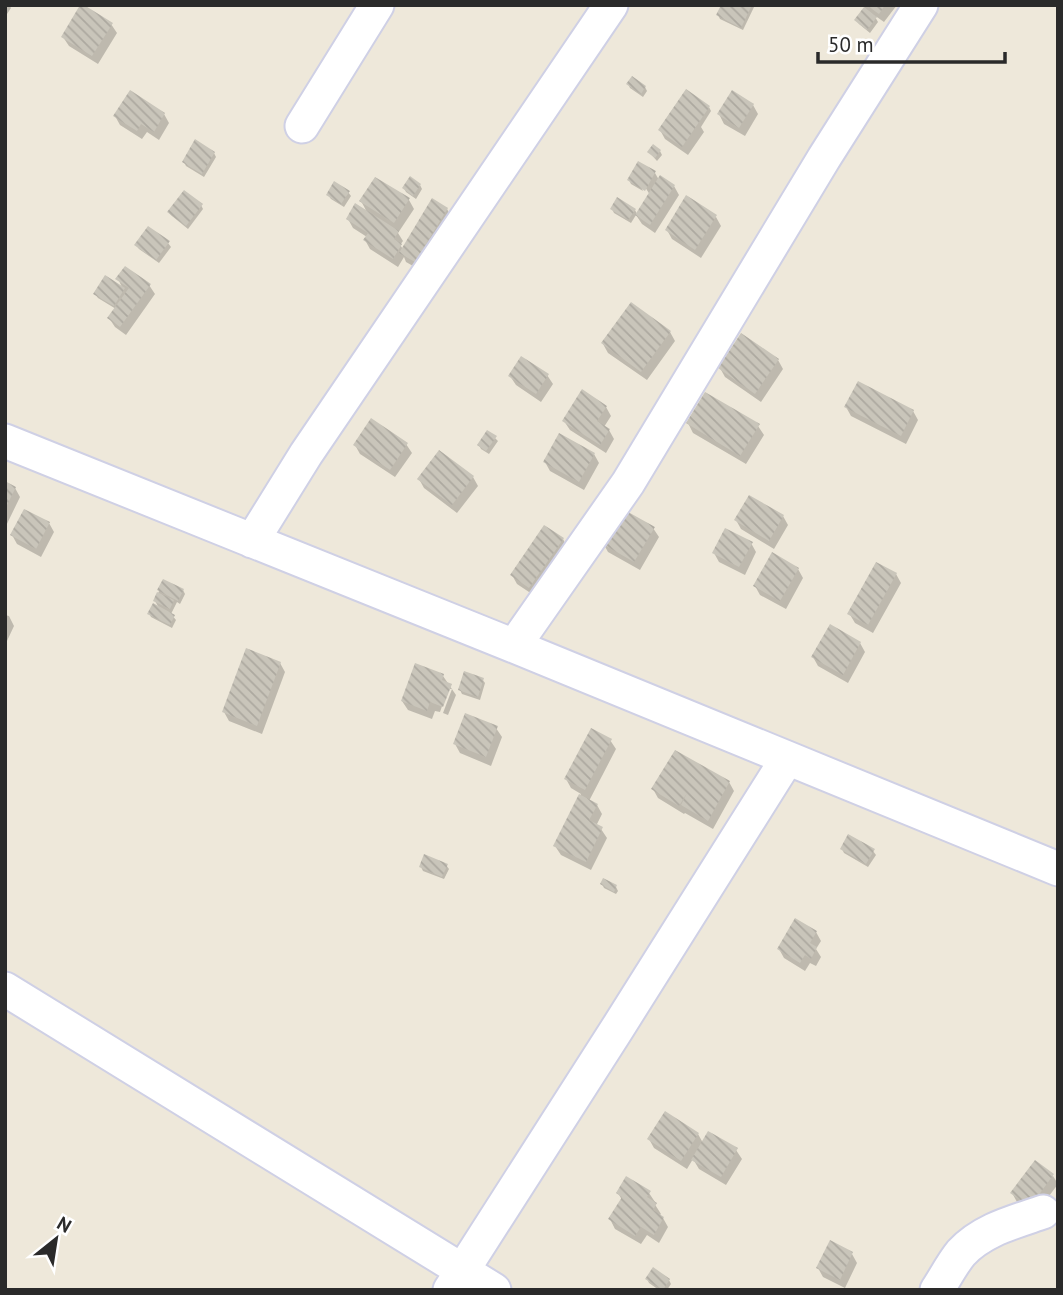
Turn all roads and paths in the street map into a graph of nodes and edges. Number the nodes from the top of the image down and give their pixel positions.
1 (377, 5) edge
2 (611, 5) edge
3 (921, 5) edge
4 (302, 126) dead end
5 (5, 442) edge
6 (252, 541) junction
7 (514, 646) junction
8 (787, 759) junction
9 (1058, 869) edge
10 (5, 989) edge
11 (1043, 1212) dead end
12 (456, 1280) edge
13 (494, 1290) edge
14 (937, 1290) edge

1 - 4 street
2 - 6 street
3 - 7 street
5 - 6 street
6 - 7 street
7 - 8 street
8 - 9 street
8 - 12 street
10 - 12 street
11 - 14 street
12 - 13 street

